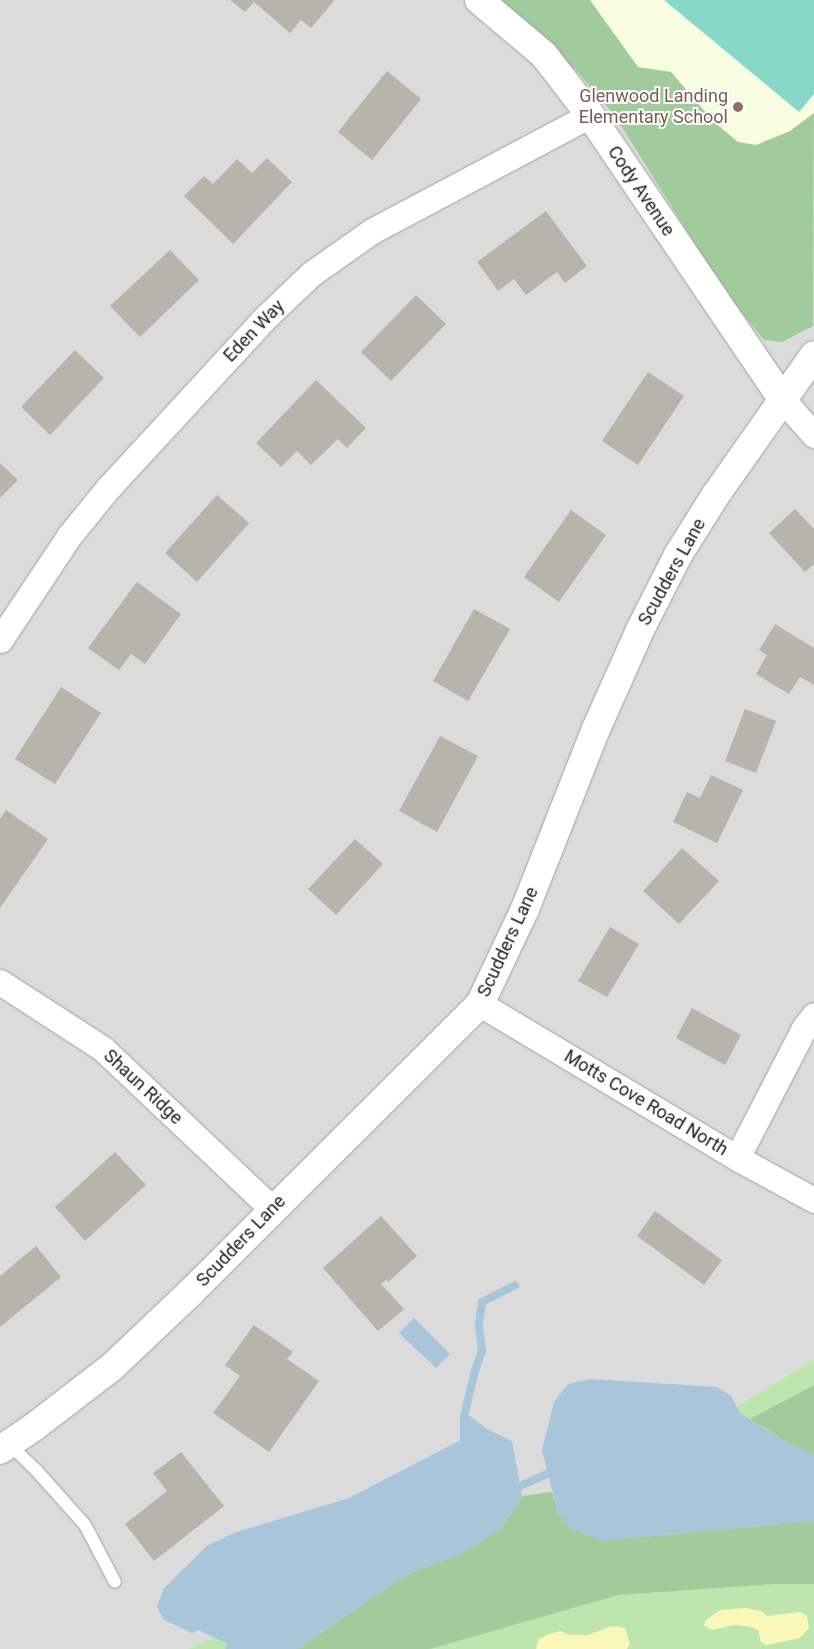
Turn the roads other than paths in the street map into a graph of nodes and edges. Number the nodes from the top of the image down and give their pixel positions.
1 (479, 0) edge
2 (590, 115) junction
3 (814, 355) edge
4 (783, 400) junction
5 (814, 436) edge
6 (0, 640) edge
7 (0, 982) edge
8 (480, 1004) junction
9 (814, 1015) edge
10 (738, 1158) junction
11 (814, 1200) edge
12 (272, 1209) junction
13 (4, 1447) edge
14 (114, 1582) dead end

1 - 2 street, Cody Avenue
2 - 4 street, Cody Avenue
2 - 6 street, Eden Way
3 - 4 street, Scudders Lane
4 - 5 street
4 - 8 street, Scudders Lane
7 - 12 street, Shaun Ridge
8 - 10 street, Motts Cove Road North
8 - 12 street, Scudders Lane
9 - 10 street
10 - 11 street, Motts Cove Road North
12 - 13 street, Scudders Lane
13 - 14 lane

